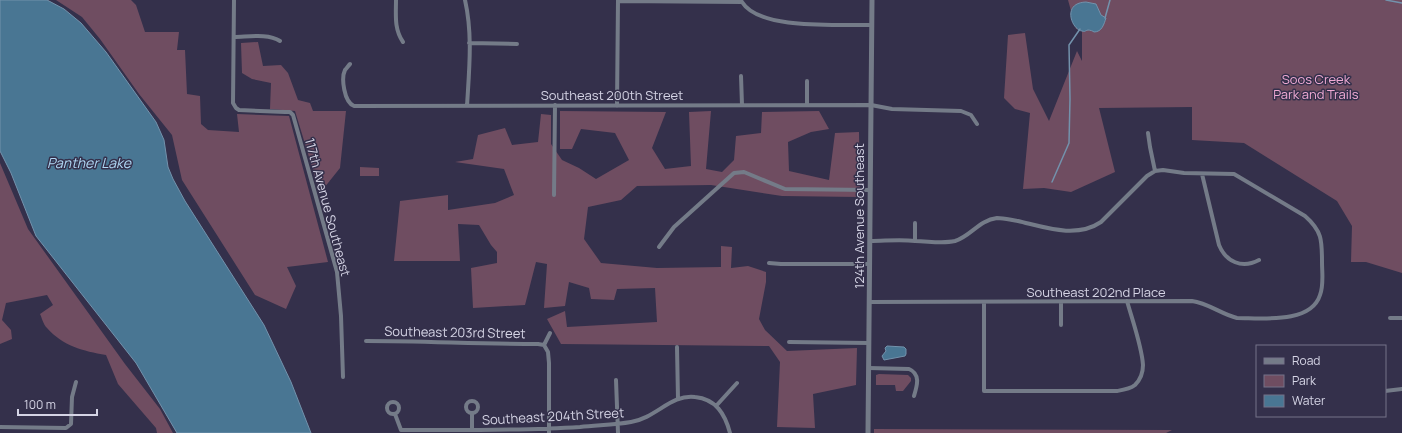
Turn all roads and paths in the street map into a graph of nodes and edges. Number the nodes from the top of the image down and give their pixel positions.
1 (234, 0) edge
2 (396, 0) edge
3 (465, 0) edge
4 (872, 0) edge
5 (618, 1) edge
6 (742, 1) edge
7 (872, 25) junction
8 (234, 37) junction
9 (280, 41) dead end
10 (403, 42) dead end
11 (470, 43) junction
12 (517, 44) dead end
13 (350, 64) dead end
14 (742, 76) dead end
15 (806, 81) dead end
16 (555, 105) junction
17 (742, 105) junction
18 (807, 105) junction
19 (871, 105) junction
20 (467, 106) junction
21 (617, 106) junction
22 (977, 124) dead end
23 (1148, 133) dead end
24 (1155, 171) junction
25 (1202, 174) junction
26 (870, 190) junction
27 (554, 195) dead end
28 (915, 223) dead end
29 (915, 240) junction
30 (870, 241) junction
31 (660, 247) dead end
32 (1259, 260) dead end
33 (769, 263) dead end
34 (870, 264) junction
35 (1127, 301) junction
36 (870, 302) junction
37 (984, 302) junction
38 (1061, 302) junction
39 (1390, 318) dead end
40 (1402, 318) edge
41 (1061, 325) dead end
42 (550, 333) dead end
43 (366, 341) dead end
44 (789, 342) dead end
45 (869, 343) junction
46 (544, 345) junction
47 (677, 347) dead end
48 (869, 368) junction
49 (343, 377) dead end
50 (616, 380) dead end
51 (76, 382) dead end
52 (737, 383) dead end
53 (1402, 388) edge
54 (1386, 391) edge
55 (914, 396) dead end
56 (678, 398) junction
57 (716, 406) junction
58 (472, 413) dead end
59 (395, 414) dead end
60 (618, 424) junction
61 (0, 427) edge
62 (472, 430) junction
63 (549, 431) edge
64 (478, 432) edge
65 (618, 433) edge
66 (730, 433) edge
67 (868, 433) edge

1 - 8 street
2 - 10 street
3 - 11 street
4 - 7 street, 124th Avenue Southeast
5 - 6 street
5 - 21 street
6 - 7 street
7 - 19 street, 124th Avenue Southeast
8 - 9 street
8 - 49 street, 117th Avenue Southeast
11 - 12 street
11 - 20 street
13 - 20 street, Southeast 200th Street
14 - 17 street
15 - 18 street
16 - 20 street, Southeast 200th Street
16 - 21 street, Southeast 200th Street
16 - 27 street
17 - 18 street, Southeast 200th Street
17 - 21 street, Southeast 200th Street
18 - 19 street, Southeast 200th Street
19 - 22 street, Southeast 200th Street
19 - 26 street, 124th Avenue Southeast
23 - 24 street
24 - 25 street
24 - 29 street
25 - 32 street
25 - 35 street, Southeast 202nd Place
26 - 30 street, 124th Avenue Southeast
26 - 31 street
28 - 29 street
29 - 30 street
30 - 34 street, 124th Avenue Southeast
33 - 34 street
34 - 36 street, 124th Avenue Southeast
35 - 37 street
35 - 38 street, Southeast 202nd Place
36 - 37 street, Southeast 202nd Place
36 - 45 street, 124th Avenue Southeast
37 - 38 street, Southeast 202nd Place
38 - 41 street
39 - 40 street
42 - 46 street
43 - 46 street, Southeast 203rd Street
44 - 45 street
45 - 48 street, 124th Avenue Southeast
46 - 63 street
47 - 56 street
48 - 55 street
48 - 67 street, 124th Avenue Southeast
50 - 60 street
51 - 61 street
52 - 57 street
53 - 54 street
56 - 57 street
56 - 60 street, Southeast 204th Street
57 - 66 street
58 - 62 street, Southeast 204th Street
59 - 62 street, Southeast 204th Street
60 - 63 street, Southeast 204th Street
60 - 65 street
62 - 64 street, Southeast 204th Street
63 - 64 street, Southeast 204th Street

